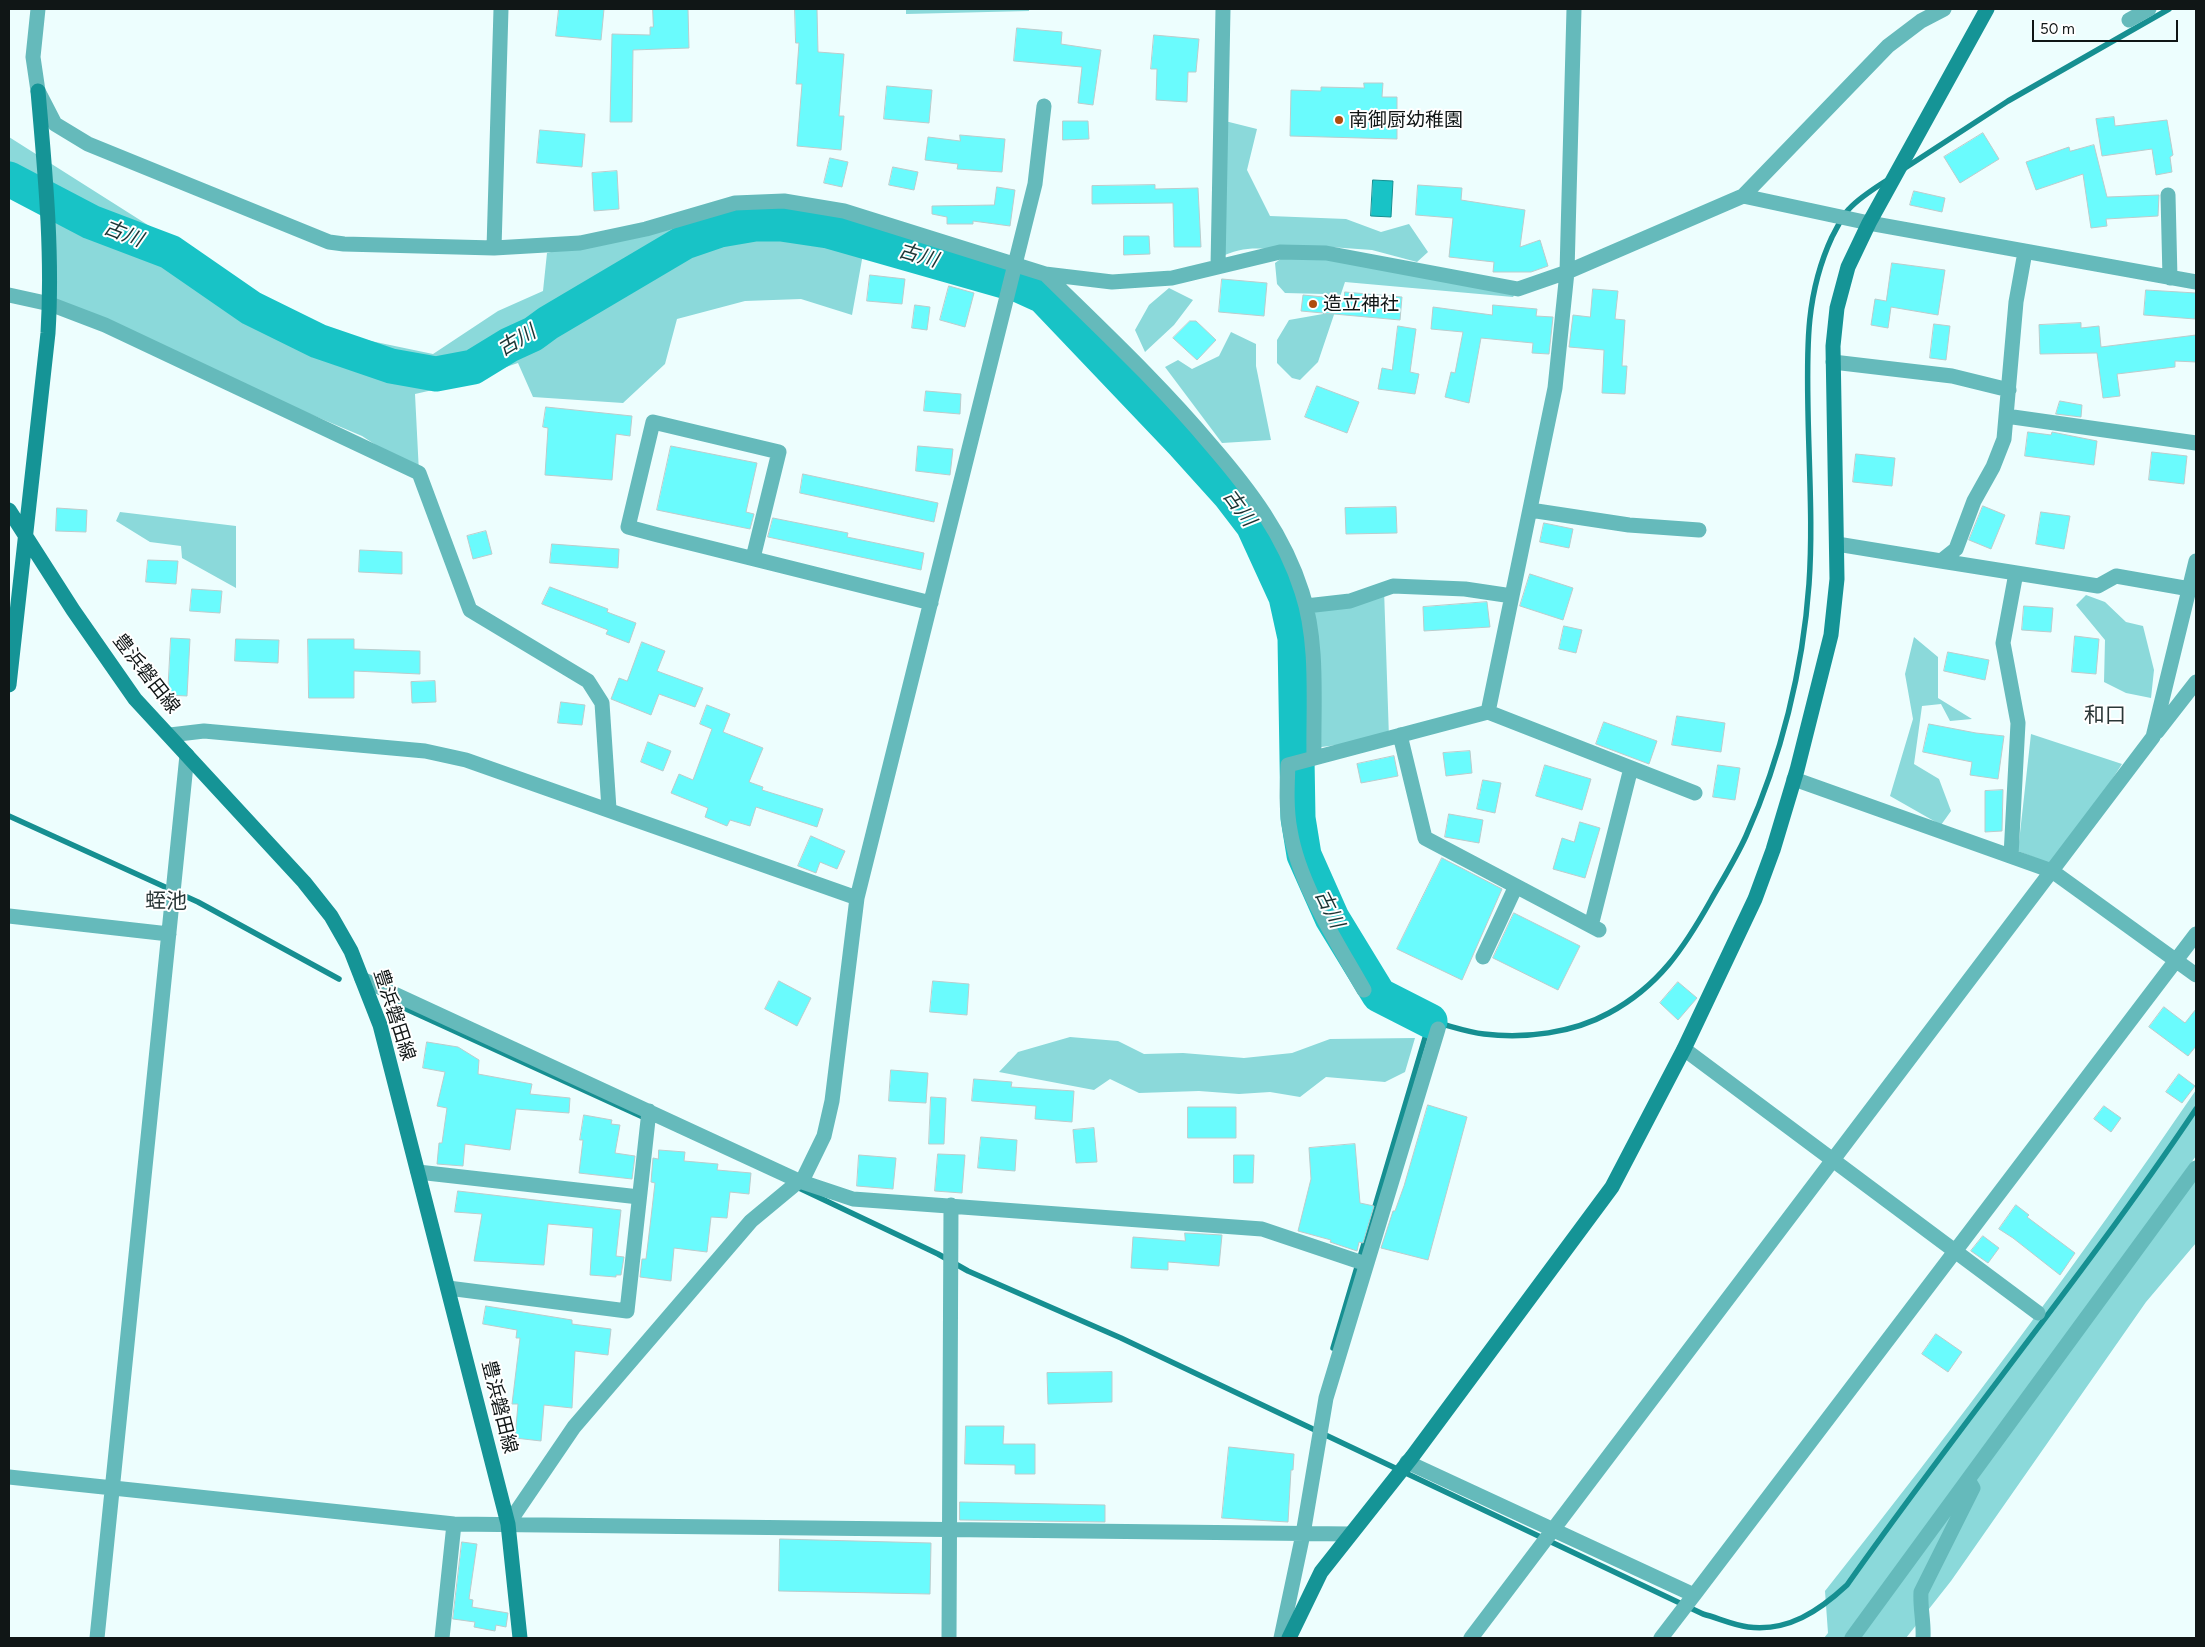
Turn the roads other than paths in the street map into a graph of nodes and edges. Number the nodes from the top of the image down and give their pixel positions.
1 (38, 9) edge
2 (501, 9) edge
3 (1223, 9) edge
4 (1574, 9) edge
5 (1944, 9) edge
6 (1987, 9) edge
7 (2149, 9) edge
8 (1921, 15) edge
9 (2128, 20) dead end
10 (38, 91) junction
11 (1044, 106) dead end
12 (2168, 195) dead end
13 (1744, 196) junction
14 (1869, 224) junction
15 (494, 248) junction
16 (2025, 252) junction
17 (1016, 265) junction
18 (1218, 266) junction
19 (1567, 272) junction
20 (1044, 274) junction
21 (2170, 278) junction
22 (2196, 282) edge
23 (9, 295) edge
24 (50, 304) junction
25 (1833, 362) junction
26 (2008, 390) junction
27 (2006, 416) junction
28 (2196, 442) edge
29 (9, 510) edge
30 (1530, 510) junction
31 (1699, 530) dead end
32 (25, 534) junction
33 (1837, 544) junction
34 (753, 558) junction
35 (1941, 561) junction
36 (2196, 561) edge
37 (2016, 573) junction
38 (2190, 589) junction
39 (1512, 596) junction
40 (931, 603) junction
41 (1306, 606) junction
42 (2196, 682) edge
43 (9, 685) edge
44 (1488, 712) junction
45 (170, 735) junction
46 (1400, 735) junction
47 (2153, 737) junction
48 (188, 755) junction
49 (1314, 758) junction
50 (1631, 768) junction
51 (1794, 780) junction
52 (1695, 793) dead end
53 (608, 809) junction
54 (2011, 856) junction
55 (2052, 871) junction
56 (1516, 886) junction
57 (857, 898) junction
58 (9, 916) edge
59 (169, 934) junction
60 (2196, 934) edge
61 (1483, 958) dead end
62 (2176, 961) junction
63 (2196, 975) edge
64 (362, 980) junction
65 (1364, 990) dead end
66 (1438, 1029) dead end
67 (1684, 1049) junction
68 (649, 1111) junction
69 (1834, 1160) junction
70 (2196, 1168) edge
71 (418, 1172) junction
72 (800, 1181) junction
73 (639, 1197) junction
74 (951, 1205) junction
75 (1955, 1252) junction
76 (1366, 1264) junction
77 (448, 1288) junction
78 (2038, 1313) dead end
79 (1407, 1462) junction
80 (9, 1477) edge
81 (1969, 1479) junction
82 (112, 1488) junction
83 (454, 1524) junction
84 (508, 1524) junction
85 (950, 1529) junction
86 (1554, 1530) junction
87 (1303, 1534) junction
88 (1350, 1534) junction
89 (1694, 1595) junction
90 (97, 1638) edge
91 (442, 1638) edge
92 (520, 1638) edge
93 (949, 1638) edge
94 (1281, 1638) edge
95 (1289, 1638) edge
96 (1471, 1638) edge
97 (1661, 1638) edge
98 (1852, 1638) edge
99 (1923, 1638) edge

1 - 10 street
2 - 15 street
3 - 18 street
4 - 19 street
5 - 8 street
6 - 14 street
7 - 9 street
8 - 13 street
10 - 15 street
10 - 24 street
11 - 17 street
12 - 21 street
13 - 14 street
13 - 19 street
14 - 16 street
14 - 25 street
15 - 17 street
16 - 21 street
16 - 26 street
17 - 20 street
17 - 40 street
18 - 19 street
18 - 20 street
19 - 30 street
20 - 41 street
21 - 22 street
23 - 24 street
24 - 32 street
24 - 53 street
25 - 26 street
25 - 33 street
26 - 27 street
27 - 28 street
27 - 35 street
29 - 32 street, 豊浜磐田線
30 - 31 street
30 - 39 street
32 - 43 street
32 - 45 street, 豊浜磐田線
33 - 35 street
33 - 51 street
34 - 34 street
34 - 40 street
35 - 37 street
36 - 38 street
37 - 38 street
37 - 54 street
38 - 47 street
39 - 41 street
39 - 44 street
40 - 57 street
41 - 49 street
42 - 47 street
44 - 46 street
44 - 50 street
45 - 48 street, 豊浜磐田線
45 - 53 street
46 - 49 street
46 - 56 street
47 - 55 street
48 - 59 street
48 - 64 street, 豊浜磐田線
49 - 65 street
50 - 52 street
50 - 56 street
51 - 54 street
51 - 67 street
53 - 57 street
54 - 55 street
55 - 62 street
55 - 69 street
56 - 61 street
57 - 72 street
58 - 59 street
59 - 82 street
60 - 62 street
62 - 63 street
62 - 75 street
64 - 68 street
64 - 71 street, 豊浜磐田線
66 - 76 street
67 - 69 street
67 - 79 street
68 - 72 street
68 - 73 street
69 - 75 street
69 - 86 street
70 - 81 street
71 - 73 street
71 - 77 street, 豊浜磐田線
72 - 74 street
72 - 84 street
73 - 77 street
74 - 76 street
74 - 85 street
75 - 78 street
75 - 89 street
76 - 87 street
77 - 84 street, 豊浜磐田線
79 - 86 street
79 - 88 street
80 - 82 street
81 - 98 street
81 - 99 street
82 - 83 street
82 - 90 street
83 - 84 street
83 - 91 street
84 - 85 street
84 - 92 street, 豊浜磐田線
85 - 87 street
85 - 93 street
86 - 89 street
86 - 96 street
87 - 88 street
87 - 94 street
88 - 95 street
89 - 97 street

